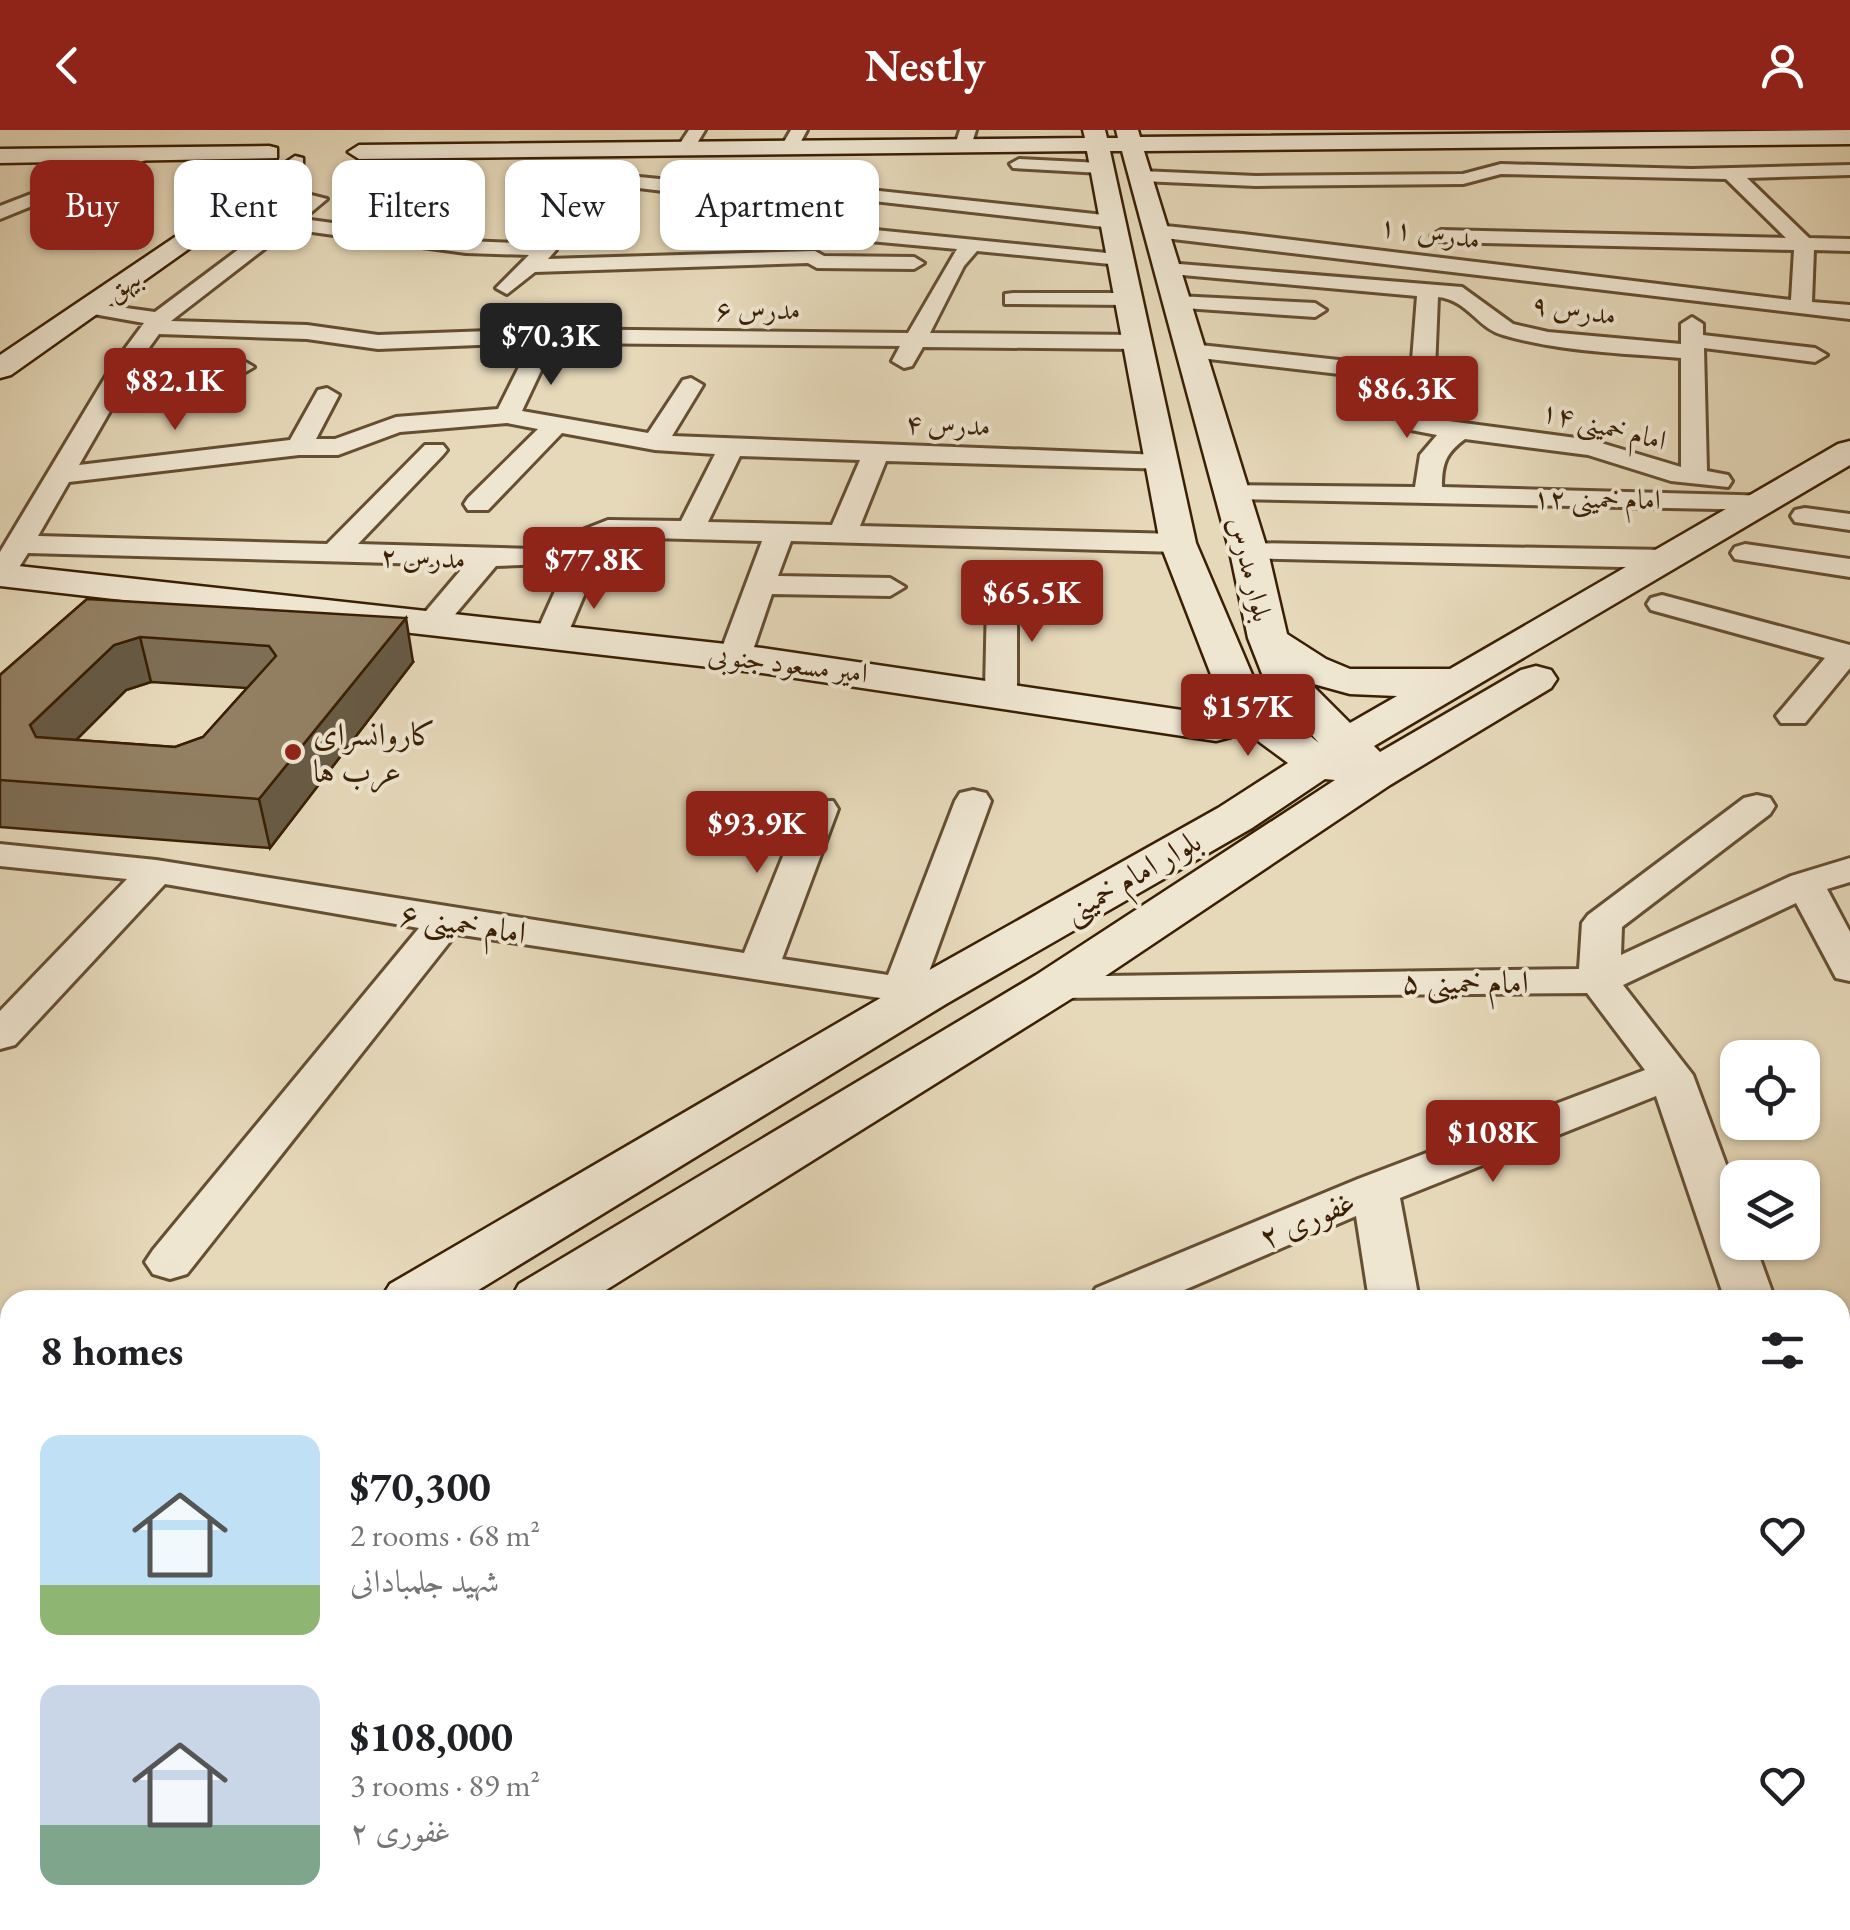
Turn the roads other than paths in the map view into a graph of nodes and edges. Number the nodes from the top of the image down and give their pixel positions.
1 (1674, 134) edge
2 (1820, 134) edge
3 (1535, 135) edge
4 (795, 138) edge
5 (966, 138) edge
6 (1850, 138) edge
7 (691, 139) edge
8 (1637, 139) junction
9 (1359, 141) junction
10 (1110, 143) edge
11 (832, 146) junction
12 (622, 149) junction
13 (151, 154) junction
14 (328, 154) junction
15 (0, 156) edge
16 (137, 160) edge
17 (604, 160) edge
18 (827, 160) edge
19 (1019, 164) dead end
20 (1558, 170) junction
21 (1728, 170) junction
22 (1850, 170) edge
23 (1692, 174) junction
24 (1140, 176) junction
25 (640, 179) edge
26 (1333, 179) junction
27 (1392, 179) junction
28 (640, 185) edge
29 (1617, 190) dead end
30 (318, 198) dead end
31 (1301, 198) dead end
32 (1413, 200) dead end
33 (30, 202) edge
34 (312, 203) edge
35 (1439, 212) dead end
36 (0, 213) edge
37 (1551, 214) dead end
38 (1664, 219) dead end
39 (1112, 222) junction
40 (312, 226) edge
41 (1156, 231) junction
42 (1419, 234) dead end
43 (1569, 238) junction
44 (1474, 239) junction
45 (1682, 241) junction
46 (1804, 244) junction
47 (1850, 245) edge
48 (971, 246) junction
49 (251, 250) edge
50 (1376, 252) junction
51 (1120, 259) junction
52 (954, 264) junction
53 (530, 266) junction
54 (1167, 269) junction
55 (1354, 281) junction
56 (507, 288) dead end
57 (1428, 291) junction
58 (1014, 299) dead end
59 (1128, 299) junction
60 (1695, 299) junction
61 (1177, 302) junction
62 (90, 307) junction
63 (1801, 308) junction
64 (1315, 310) dead end
65 (1850, 312) edge
66 (156, 323) junction
67 (546, 336) junction
68 (914, 338) junction
69 (1137, 342) junction
70 (1190, 346) junction
71 (1689, 346) junction
72 (1815, 355) dead end
73 (903, 363) dead end
74 (124, 366) junction
75 (242, 366) dead end
76 (1348, 368) dead end
77 (0, 369) edge
78 (691, 385) dead end
79 (326, 395) dead end
80 (507, 416) junction
81 (558, 424) junction
82 (1464, 428) junction
83 (655, 442) junction
84 (299, 447) junction
85 (731, 448) junction
86 (434, 450) dead end
87 (877, 451) junction
88 (1850, 451) edge
89 (203, 458) junction
90 (1162, 463) junction
91 (58, 475) junction
92 (1694, 478) junction
93 (1850, 488) edge
94 (202, 490) dead end
95 (1231, 490) junction
96 (1429, 495) junction
97 (1786, 502) junction
98 (478, 504) dead end
99 (1850, 522) edge
100 (690, 531) junction
101 (779, 534) junction
102 (843, 534) junction
103 (1178, 543) junction
104 (1249, 552) junction
105 (1745, 553) junction
106 (333, 554) junction
107 (486, 559) junction
108 (583, 562) dead end
109 (5, 568) edge
110 (1850, 568) edge
111 (1664, 582) junction
112 (761, 585) junction
113 (890, 587) dead end
114 (1002, 600) dead end
115 (430, 624) junction
116 (1212, 634) junction
117 (550, 638) junction
118 (1268, 638) junction
119 (1847, 654) edge
120 (736, 656) junction
121 (1490, 685) junction
122 (1001, 690) junction
123 (1792, 716) dead end
124 (1216, 728) junction
125 (1348, 761) junction
126 (973, 801) dead end
127 (1757, 806) dead end
128 (820, 809) dead end
129 (1234, 818) junction
130 (0, 854) edge
131 (1850, 869) edge
132 (156, 871) junction
133 (1805, 884) junction
134 (446, 921) junction
135 (758, 968) junction
136 (1850, 969) edge
137 (1600, 981) junction
138 (1055, 986) junction
139 (915, 991) junction
140 (0, 1036) edge
141 (1671, 1076) junction
142 (768, 1088) junction
143 (822, 1129) junction
144 (1375, 1190) junction
145 (170, 1262) dead end
146 (430, 1290) edge
147 (558, 1290) edge
148 (1138, 1290) edge
149 (1392, 1290) edge
150 (1746, 1290) edge

1 - 2 main road
1 - 8 main road
2 - 6 main road
3 - 8 main road
3 - 9 main road
3 - 20 street
4 - 7 main road
4 - 11 main road
5 - 10 main road
5 - 11 main road
7 - 12 main road
8 - 23 street
9 - 10 main road
9 - 27 street
10 - 19 street
10 - 24 main road, بلوار مدرس
10 - 39 main road, بلوار مدرس
11 - 18 street
12 - 14 main road
12 - 17 street
13 - 14 main road
13 - 15 main road
13 - 16 street
14 - 62 main road, بیهق
20 - 23 street
20 - 27 street
20 - 29 street
21 - 22 street
21 - 23 street
21 - 46 street
24 - 26 street
24 - 41 main road, بلوار مدرس
25 - 39 street
26 - 27 street
26 - 31 street
27 - 32 street
28 - 48 street
30 - 34 street
33 - 36 street
35 - 44 street
37 - 43 street
38 - 45 street
39 - 51 main road, بلوار مدرس
40 - 53 street
41 - 50 street, مدرس ۱۱
41 - 54 main road, بلوار مدرس
42 - 44 street
43 - 44 street
43 - 45 street
45 - 46 street
46 - 47 street
46 - 63 street
48 - 51 street
48 - 52 street
49 - 66 street
50 - 55 street
50 - 60 street, مدرس ۱۱
51 - 59 main road, بلوار مدرس
52 - 53 street
52 - 68 street
53 - 56 street
54 - 55 street, مدرس ۹
54 - 61 main road, بلوار مدرس
55 - 57 street, مدرس ۹
57 - 71 street, مدرس ۹
57 - 82 street, امام خمینی ۱۴
58 - 59 street
59 - 69 main road, بلوار مدرس
60 - 63 street, مدرس ۱۱
60 - 71 street
61 - 64 street
61 - 70 main road, بلوار مدرس
62 - 66 street, مدرس ۶
62 - 77 main road, بیهق
63 - 65 street, مدرس ۱۱
66 - 67 street, مدرس ۶
66 - 74 street
67 - 68 street, مدرس ۶
67 - 80 street
68 - 69 street, مدرس ۶
68 - 73 street
69 - 70 main road
69 - 90 main road, بلوار مدرس
70 - 76 street
70 - 95 main road, بلوار مدرس
71 - 72 street, مدرس ۹
71 - 92 street
74 - 75 street
74 - 91 street
78 - 83 street
79 - 84 street
80 - 81 street, مدرس ۴
80 - 84 street, مدرس ۴
81 - 83 street, مدرس ۴
81 - 98 street
82 - 92 street, امام خمینی ۱۴
82 - 96 street
83 - 85 street, مدرس ۴
84 - 89 street, مدرس ۴
85 - 87 street, مدرس ۴
85 - 100 street
86 - 106 street
87 - 90 street, مدرس ۴
87 - 102 street
88 - 97 main road, بلوار امام خمینی
89 - 91 street, مدرس ۴
89 - 94 street
90 - 103 main road, بلوار مدرس
91 - 109 street
92 - 97 street, امام خمینی ۱۴
93 - 97 main road, بلوار امام خمینی
95 - 96 street, امام خمینی ۱۲
95 - 104 main road, بلوار مدرس
96 - 97 street, امام خمینی ۱۲
97 - 99 street
97 - 105 main road, بلوار امام خمینی
97 - 111 main road, بلوار امام خمینی
100 - 101 street, مدرس ۲
100 - 107 street, مدرس ۲
101 - 102 street, مدرس ۲
101 - 112 street
102 - 103 street, مدرس ۲
103 - 116 main road, بلوار مدرس
104 - 111 street
104 - 118 main road, بلوار مدرس
105 - 110 street
105 - 111 main road, بلوار امام خمینی
106 - 107 street, مدرس ۲
106 - 109 street, مدرس ۲
107 - 115 street
108 - 117 street
109 - 115 main road, امیر مسعود جنوبی
111 - 119 street
111 - 121 main road, بلوار امام خمینی
112 - 113 street
112 - 120 street
114 - 122 street
115 - 117 main road, امیر مسعود جنوبی
116 - 124 main road
116 - 125 main road, بلوار مدرس
117 - 120 main road, امیر مسعود جنوبی
118 - 121 main road
118 - 125 main road, بلوار مدرس
119 - 123 street
120 - 122 main road, امیر مسعود جنوبی
121 - 125 main road, بلوار امام خمینی
122 - 124 main road, امیر مسعود جنوبی
124 - 129 main road
125 - 129 main road, بلوار امام خمینی
125 - 138 main road, بلوار امام خمینی
126 - 139 street
127 - 137 street
128 - 135 street
129 - 139 main road, بلوار امام خمینی
130 - 132 street, امام خمینی ۶
131 - 133 street, امام خمینی ۵
132 - 134 street, امام خمینی ۶
132 - 140 street
133 - 136 street
133 - 137 street, امام خمینی ۵
134 - 135 street, امام خمینی ۶
134 - 145 street
135 - 139 street, امام خمینی ۶
137 - 138 street, امام خمینی ۵
137 - 141 street
138 - 143 main road, بلوار امام خمینی
139 - 142 main road, بلوار امام خمینی
141 - 144 street, غفوری ۲
141 - 150 street
142 - 143 main road
142 - 146 main road, بلوار امام خمینی
143 - 147 main road, بلوار امام خمینی
144 - 148 street, غفوری ۲
144 - 149 street

